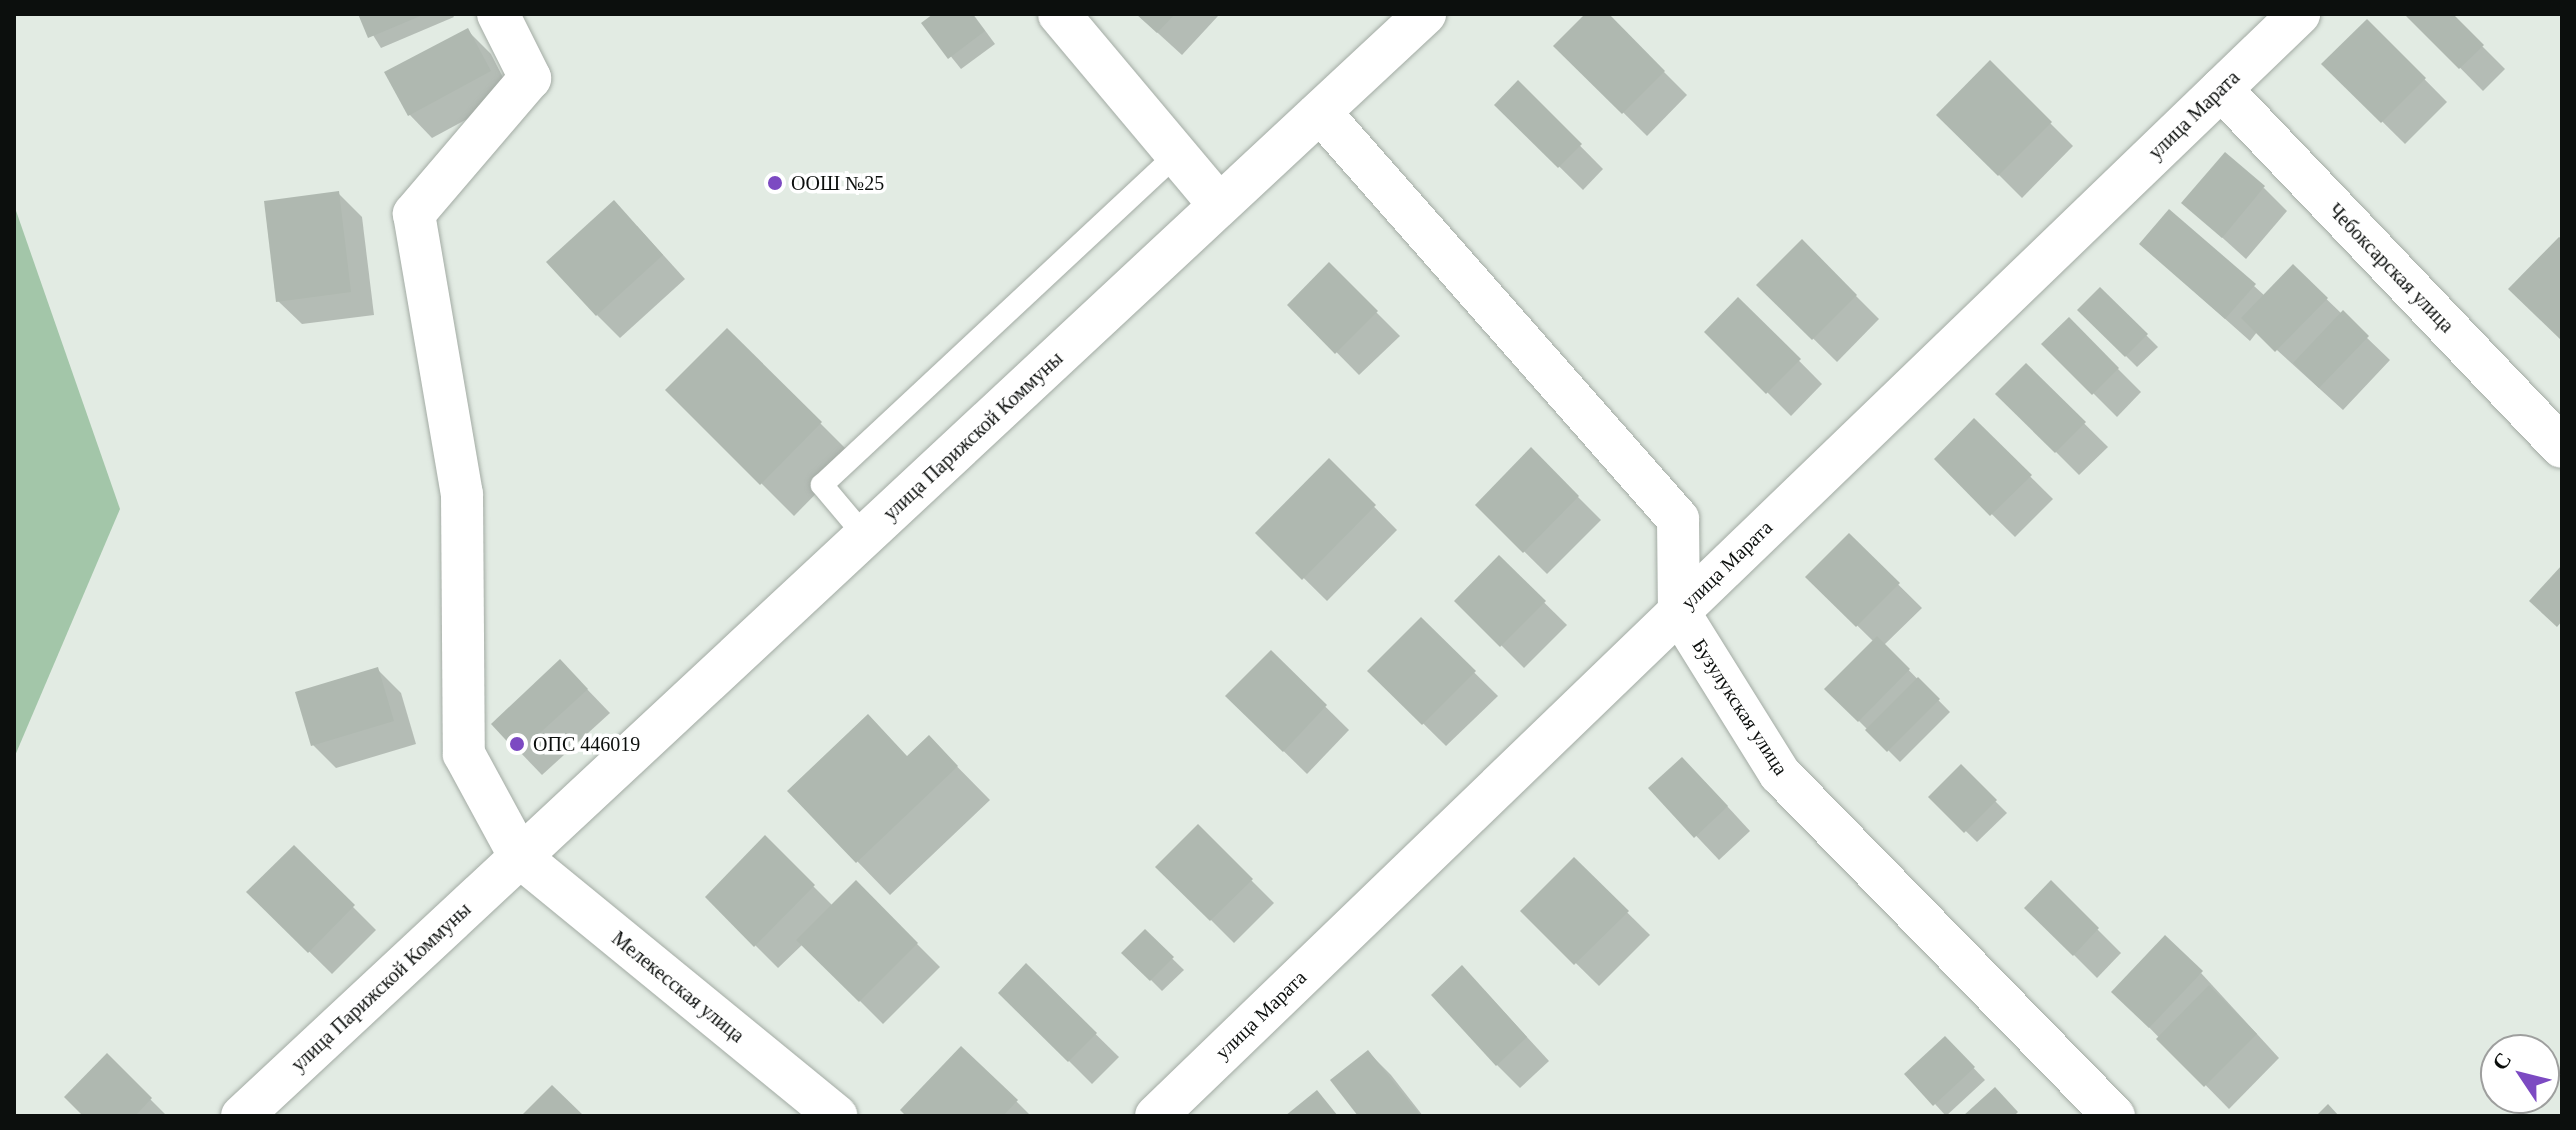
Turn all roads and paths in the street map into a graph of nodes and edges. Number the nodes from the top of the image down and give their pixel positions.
1 (498, 14) edge
2 (1059, 14) edge
3 (1425, 14) edge
4 (2299, 14) edge
5 (2221, 89) junction
6 (1320, 112) junction
7 (1177, 154) junction
8 (1219, 205) junction
9 (2562, 447) edge
10 (865, 536) junction
11 (1679, 612) junction
12 (520, 857) junction
13 (242, 1116) edge
14 (836, 1116) edge
15 (1156, 1116) edge
16 (2114, 1116) edge

1 - 12 street
2 - 7 street
3 - 6 street, улица Парижской Коммуны
4 - 5 street, улица Марата
5 - 9 street, Чебоксарская улица
5 - 11 street, улица Марата
6 - 8 street, улица Парижской Коммуны
6 - 11 street
7 - 8 street
7 - 10 lane
8 - 10 street, улица Парижской Коммуны
10 - 12 street, улица Парижской Коммуны
11 - 15 street, улица Марата
11 - 16 street, Бузулукская улица
12 - 13 street, улица Парижской Коммуны
12 - 14 street, Мелекесская улица

